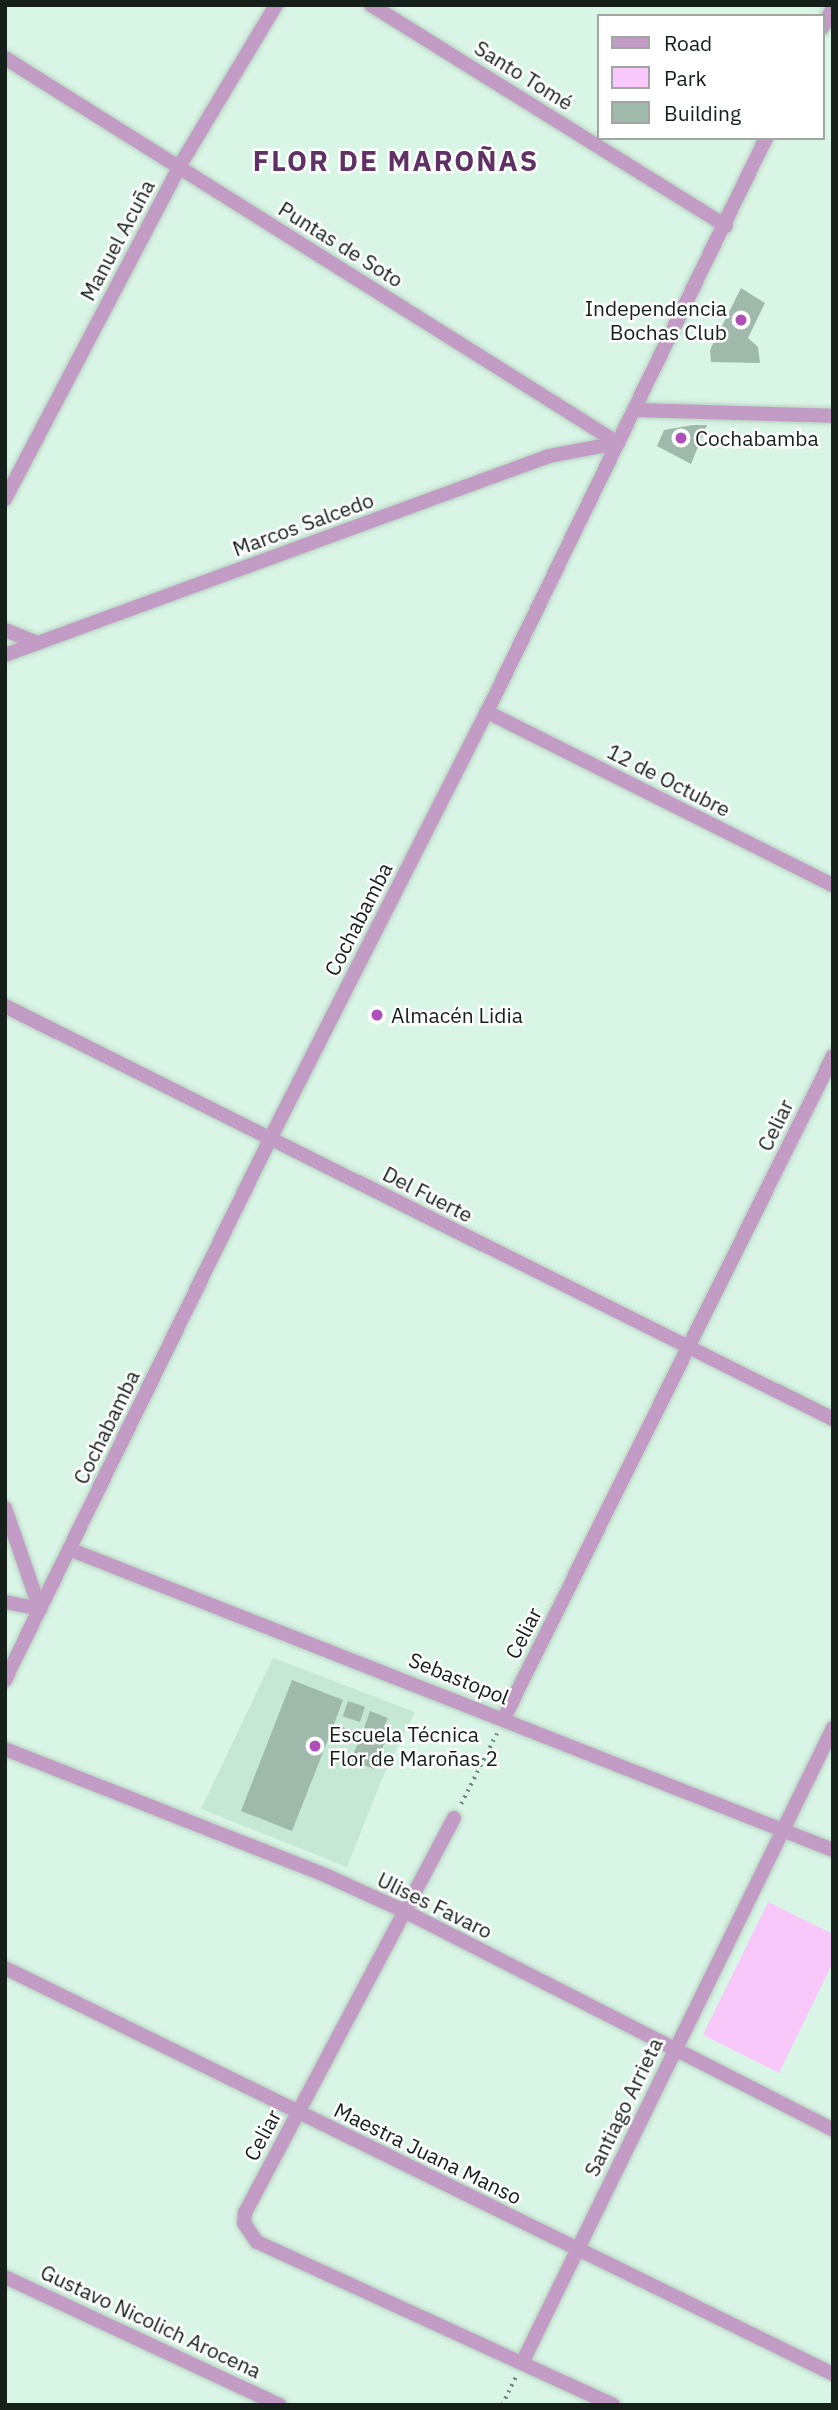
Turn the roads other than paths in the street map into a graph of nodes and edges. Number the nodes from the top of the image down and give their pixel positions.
1 (276, 5) edge
2 (371, 5) edge
3 (833, 8) edge
4 (824, 24) edge
5 (5, 58) edge
6 (765, 140) edge
7 (179, 167) junction
8 (726, 226) junction
9 (635, 410) junction
10 (833, 416) edge
11 (618, 443) junction
12 (5, 499) edge
13 (5, 630) edge
14 (38, 643) junction
15 (5, 655) edge
16 (487, 712) junction
17 (833, 885) edge
18 (5, 1006) edge
19 (833, 1056) edge
20 (270, 1139) junction
21 (689, 1348) junction
22 (833, 1419) edge
23 (5, 1508) edge
24 (69, 1549) junction
25 (5, 1602) edge
26 (40, 1609) junction
27 (5, 1680) edge
28 (504, 1718) junction
29 (833, 1728) edge
30 (5, 1749) edge
31 (454, 1818) road end
32 (783, 1829) junction
33 (833, 1850) edge
34 (404, 1911) junction
35 (5, 1968) edge
36 (674, 2051) junction
37 (298, 2112) junction
38 (833, 2130) edge
39 (576, 2250) junction
40 (5, 2277) edge
41 (523, 2361) junction
42 (833, 2374) edge
43 (279, 2405) edge
44 (612, 2405) edge

1 - 7 street, Manuel Acuña
2 - 8 street, Santo Tomé
3 - 4 street
5 - 7 street, Puntas de Soto
6 - 8 street, Cochabamba
7 - 11 street, Puntas de Soto
7 - 12 street, Manuel Acuña
8 - 9 street, Cochabamba
9 - 10 street
9 - 11 street, Cochabamba
11 - 14 street, Marcos Salcedo
11 - 16 street, Cochabamba
13 - 14 street
14 - 15 street, Marcos Salcedo
16 - 17 street, 12 de Octubre
16 - 20 street, Cochabamba
18 - 20 street, Del Fuerte
19 - 21 street, Celiar
20 - 21 street, Del Fuerte
20 - 24 street, Cochabamba
21 - 22 street, Del Fuerte
21 - 28 street, Celiar
23 - 26 street
24 - 26 street, Cochabamba
24 - 28 street, Sebastopol
25 - 26 street
26 - 27 street, Cochabamba
28 - 32 street, Sebastopol
29 - 32 street, Santiago Arrieta
30 - 34 street, Ulises Favaro
31 - 34 street, Celiar
32 - 33 street, Sebastopol
32 - 36 street, Santiago Arrieta
34 - 36 street, Ulises Favaro
34 - 37 street, Celiar
35 - 37 street, Maestra Juana Manso
36 - 38 street, Ulises Favaro
36 - 39 street, Santiago Arrieta
37 - 39 street, Maestra Juana Manso
37 - 41 street, Celiar
39 - 41 street, Santiago Arrieta
39 - 42 street, Maestra Juana Manso
40 - 43 street, Gustavo Nicolich Arocena
41 - 44 street

